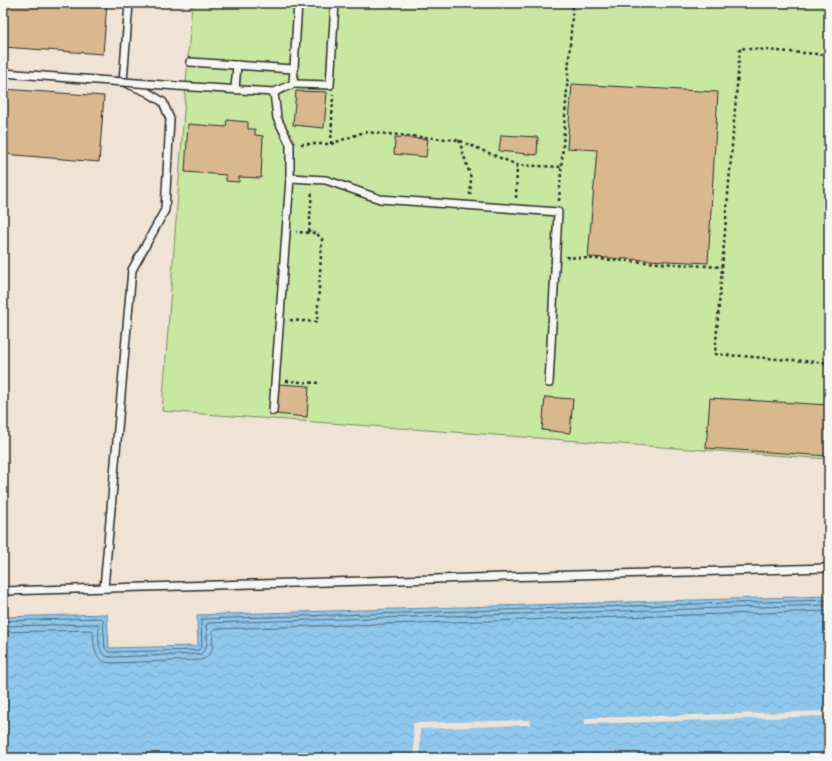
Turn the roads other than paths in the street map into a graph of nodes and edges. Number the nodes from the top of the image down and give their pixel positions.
1 (129, 3) edge
2 (298, 3) edge
3 (335, 3) edge
4 (190, 62) dead end
5 (237, 65) junction
6 (293, 69) junction
7 (3, 73) edge
8 (293, 84) junction
9 (235, 89) junction
10 (274, 92) junction
11 (290, 178) junction
12 (549, 383) dead end
13 (273, 411) dead end
14 (829, 568) edge
15 (104, 588) junction
16 (3, 591) edge

1 - 15 lane
2 - 6 lane
3 - 8 lane
4 - 5 lane
5 - 6 lane
5 - 9 lane
6 - 8 lane
7 - 9 lane, bridge
8 - 10 lane
9 - 10 lane
10 - 11 lane
11 - 12 lane
11 - 13 lane
14 - 15 lane
15 - 16 lane

